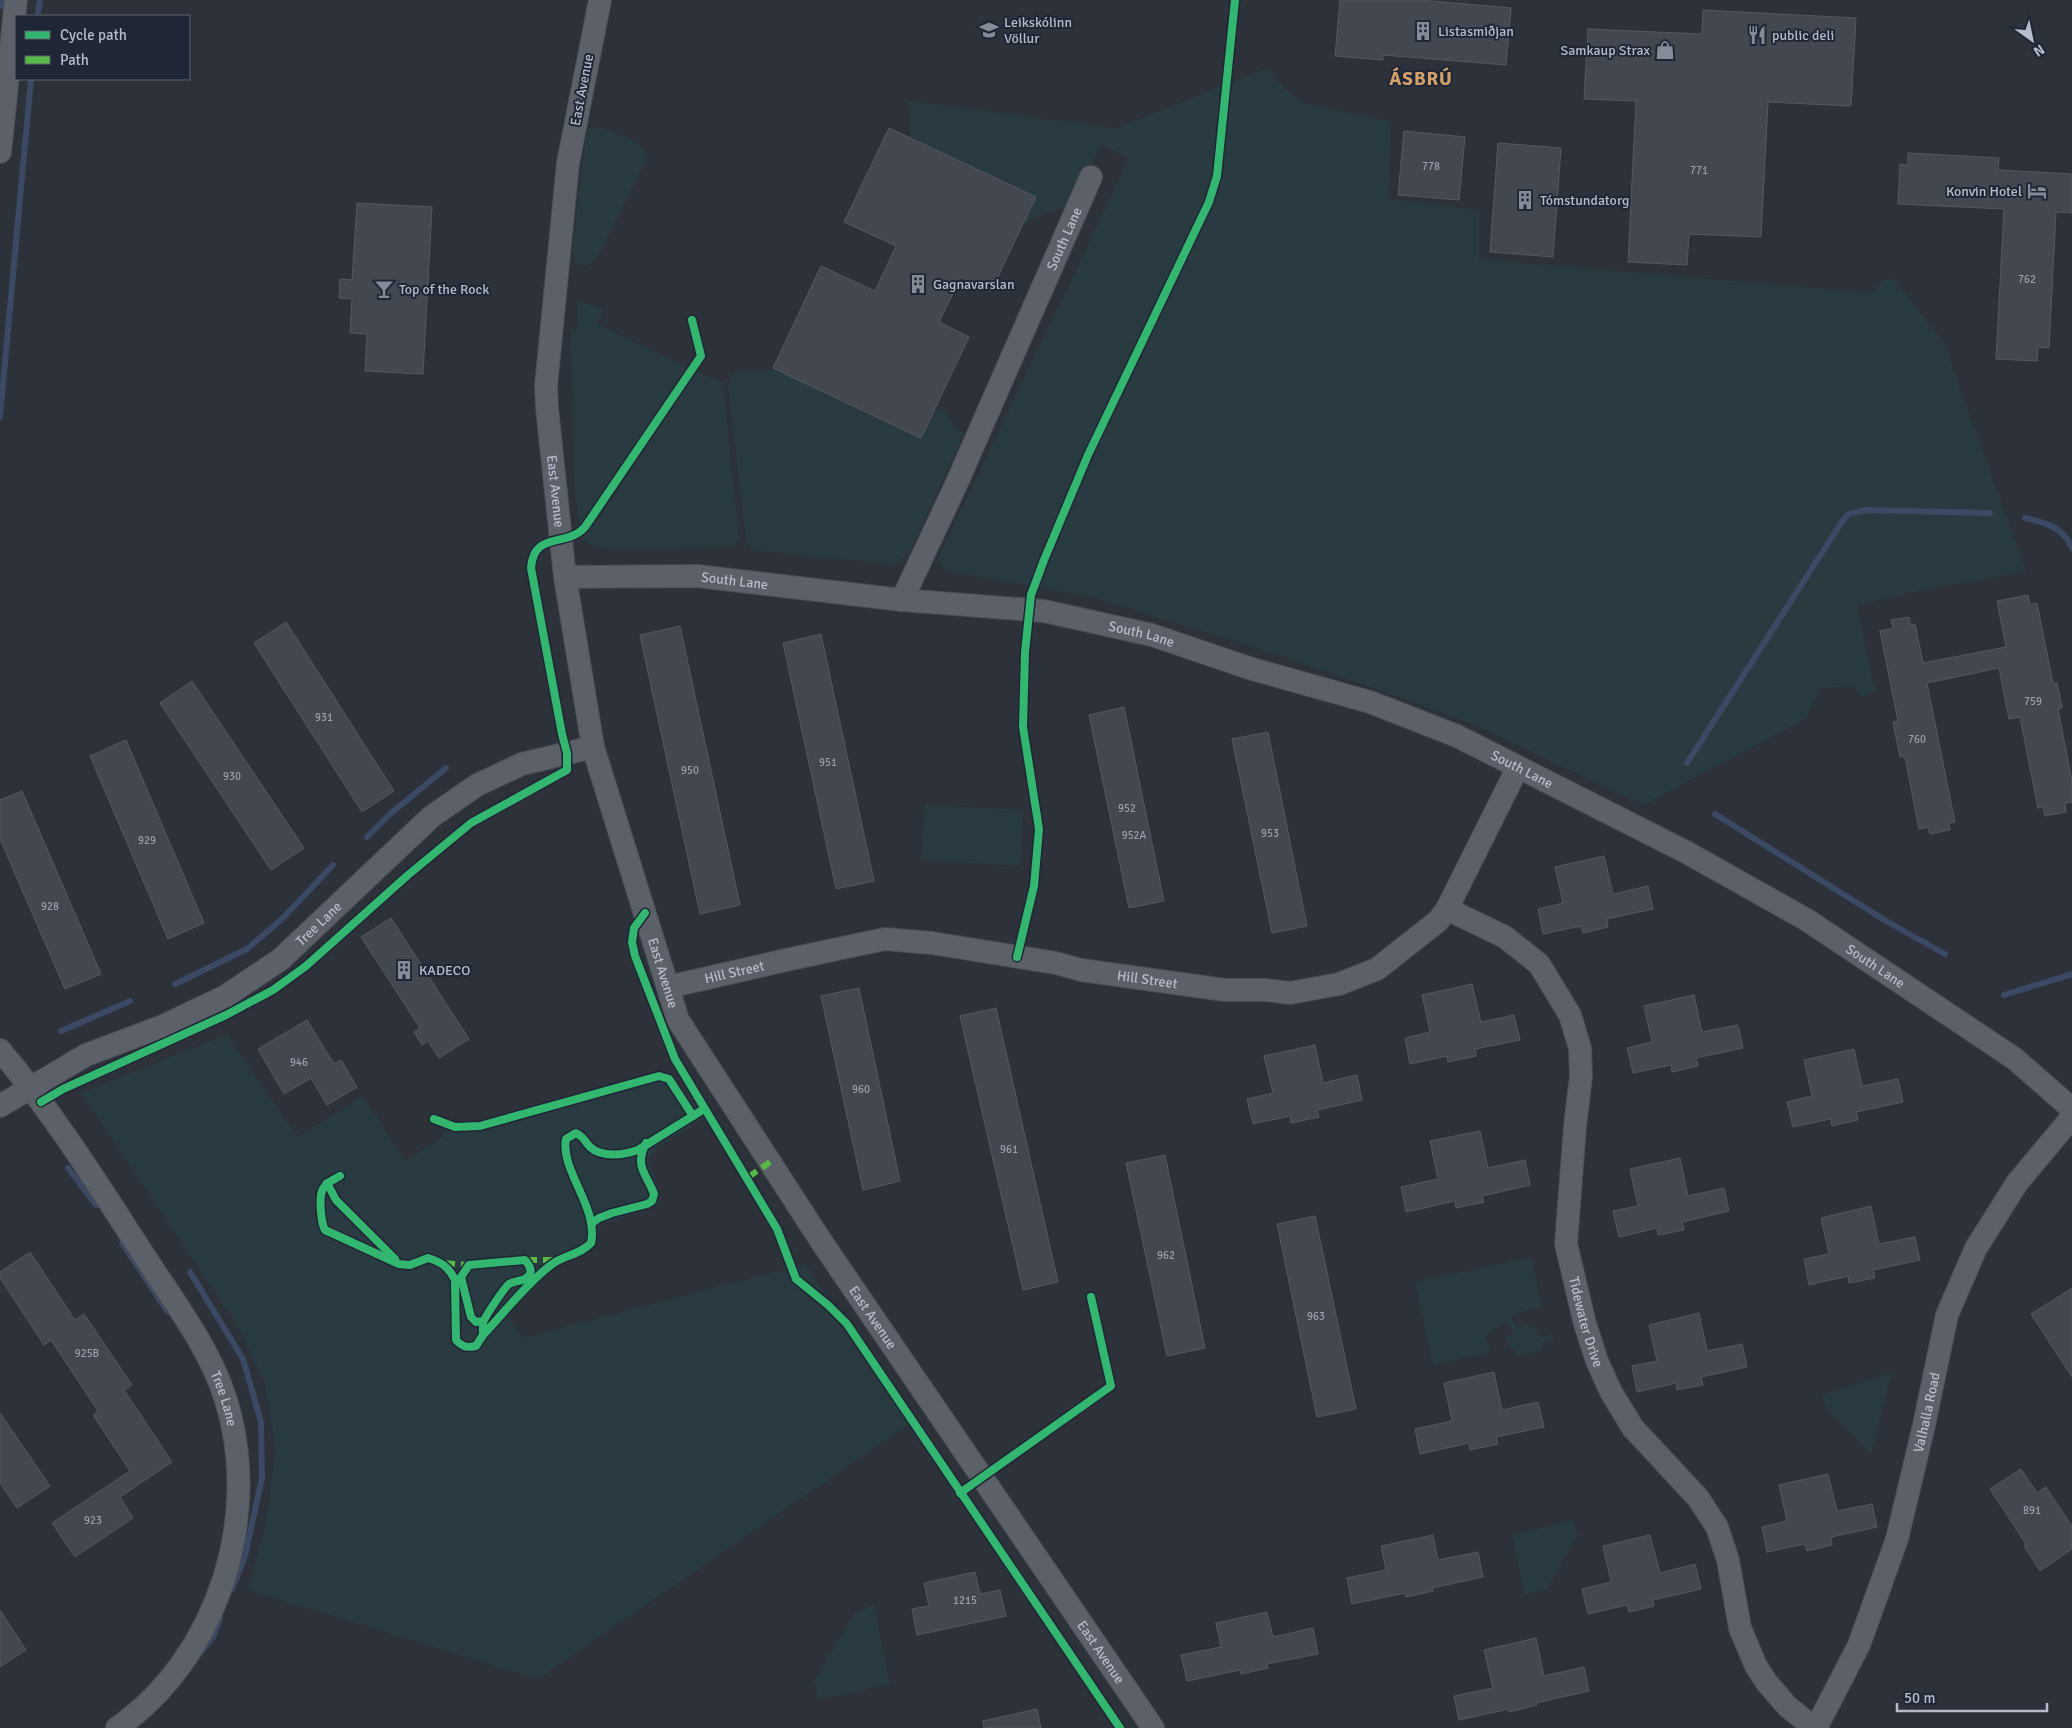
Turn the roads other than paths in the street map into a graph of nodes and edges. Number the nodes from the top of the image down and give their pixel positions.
1 (16, 0) edge
2 (600, 0) edge
3 (0, 152) edge
4 (1091, 177) dead end
5 (565, 577) junction
6 (902, 600) junction
7 (593, 747) junction
8 (1518, 767) junction
9 (1447, 909) junction
10 (668, 987) junction
11 (0, 1050) edge
12 (31, 1087) junction
13 (0, 1106) edge
14 (2072, 1108) edge
15 (2072, 1117) edge
16 (118, 1728) edge
17 (1153, 1728) edge
18 (1815, 1728) edge

1 - 3 street
2 - 5 street, East Avenue
4 - 6 street, South Lane
5 - 6 street, South Lane
5 - 7 street, East Avenue
6 - 8 street, South Lane
7 - 10 street, East Avenue
7 - 12 street, Tree Lane
8 - 9 street, Hill Street
8 - 14 street, South Lane
9 - 10 street, Hill Street
9 - 18 street, Tidewater Drive
10 - 17 street, East Avenue
11 - 12 street
12 - 13 street, Tree Lane
12 - 16 street, Tree Lane
15 - 18 street, Valhalla Road

